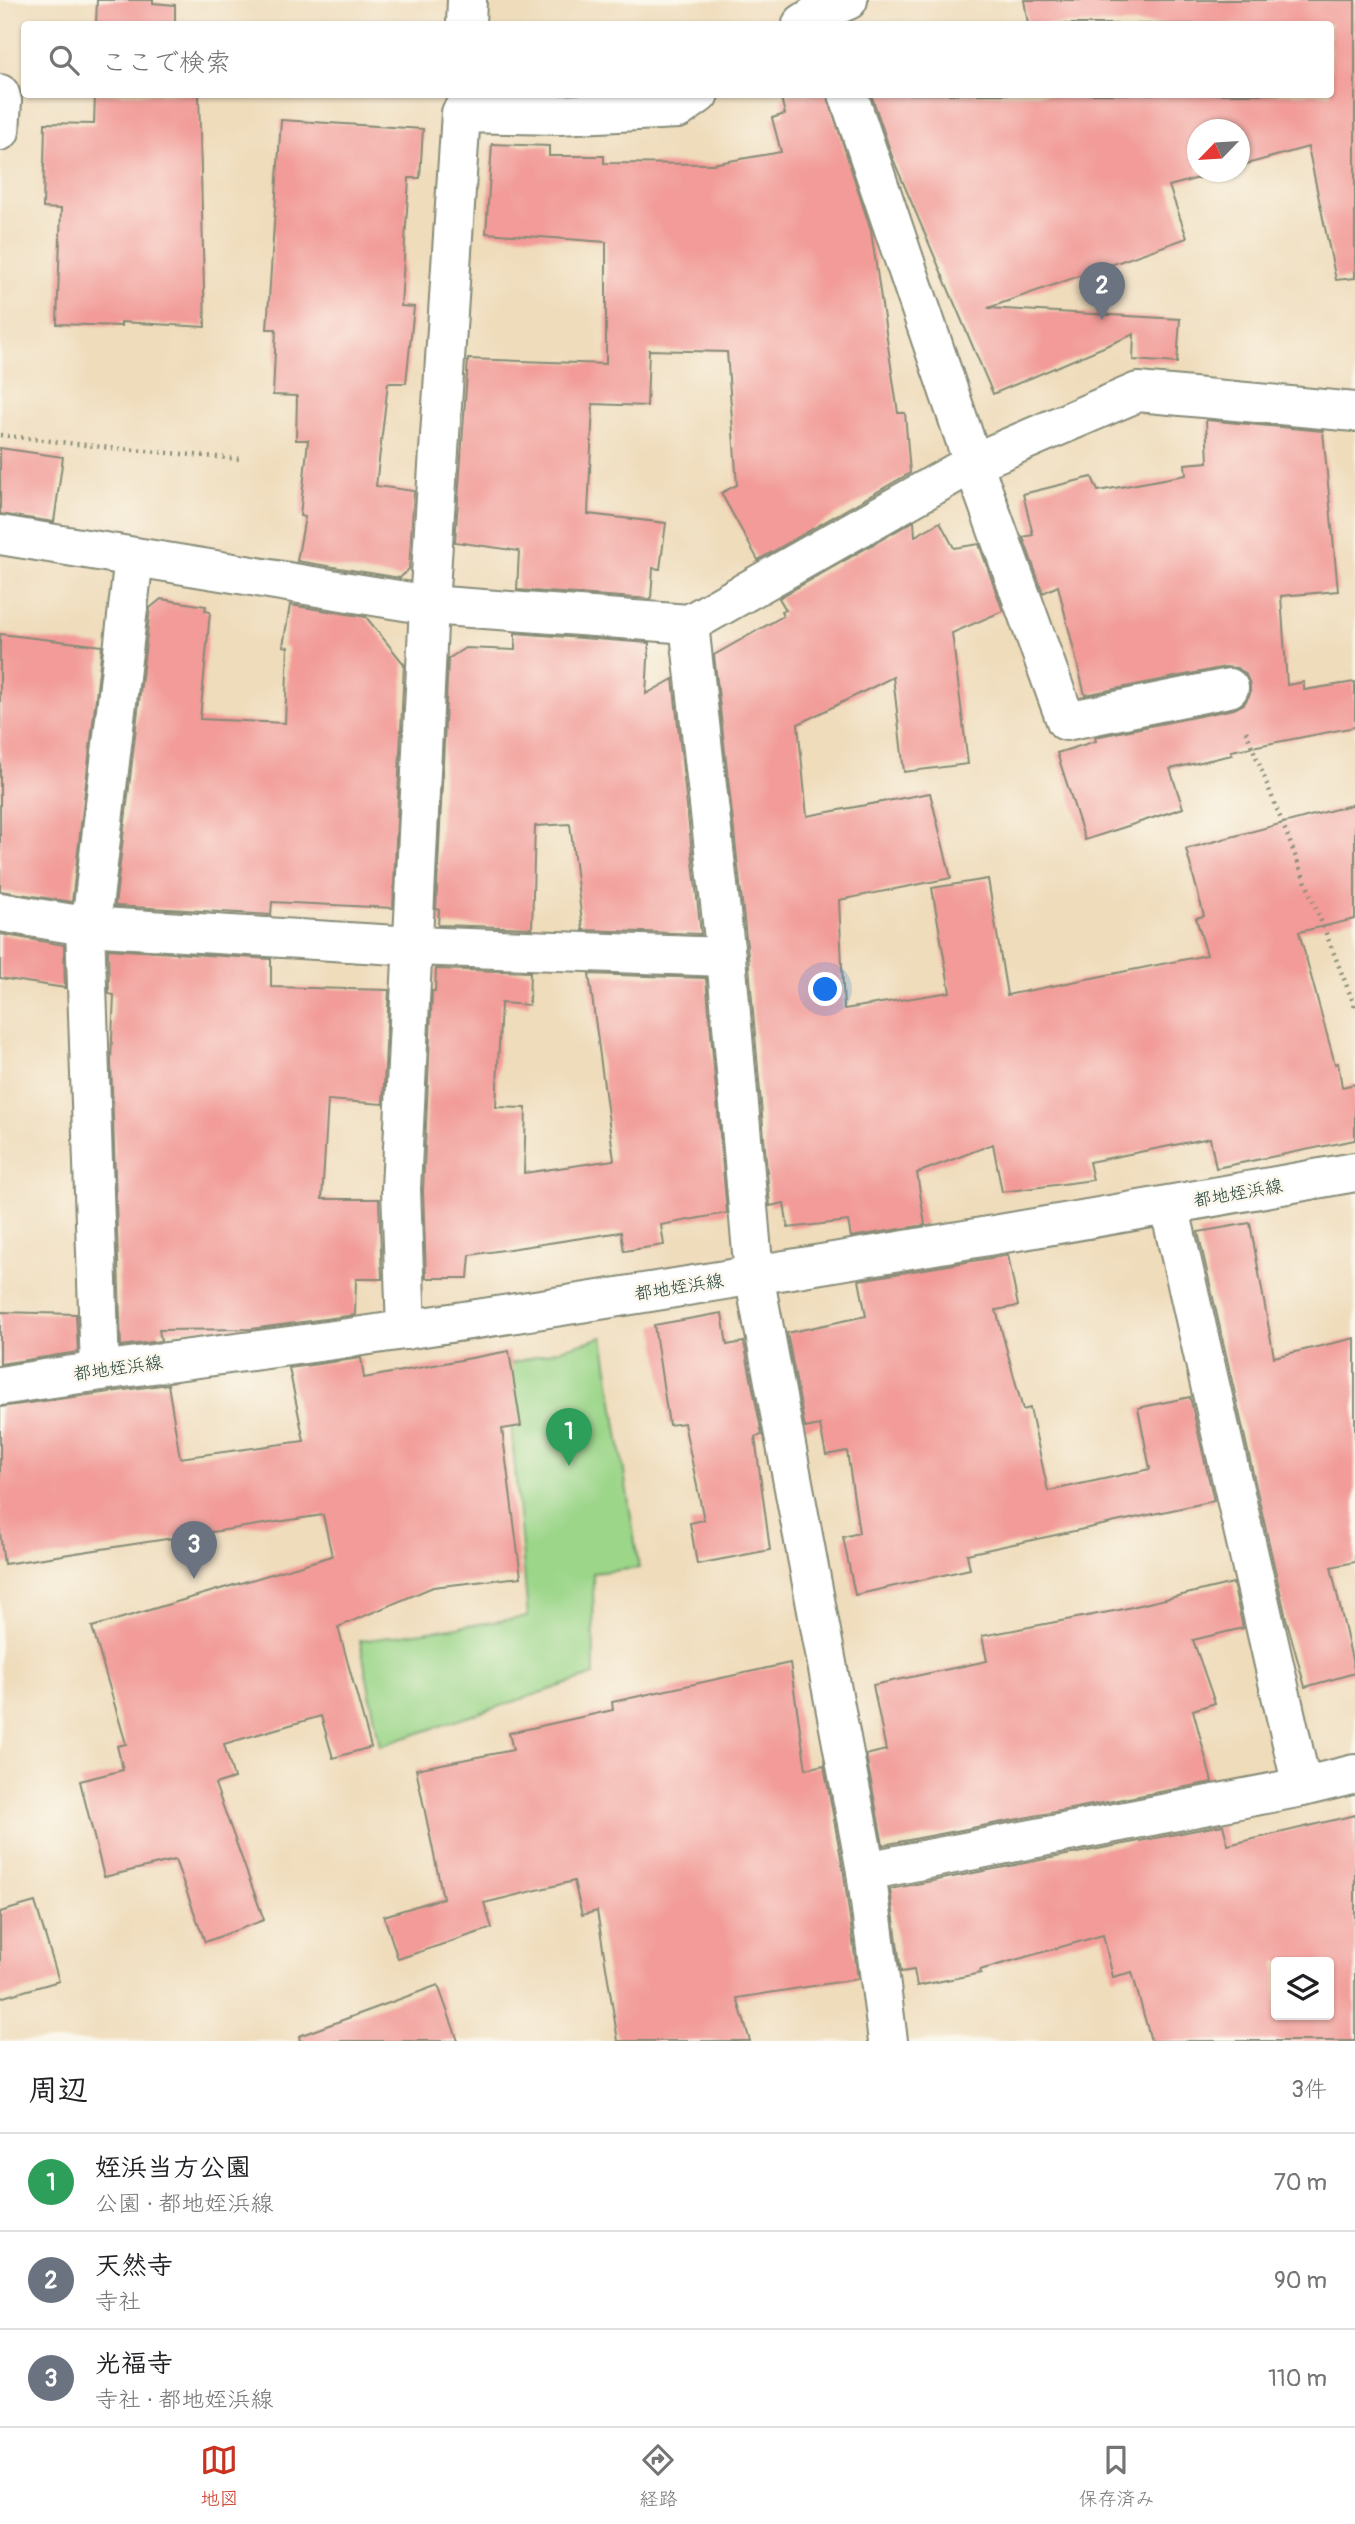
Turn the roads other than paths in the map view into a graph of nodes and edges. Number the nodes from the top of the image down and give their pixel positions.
1 (467, 0) edge
2 (466, 21) edge
3 (693, 98) edge
4 (849, 98) edge
5 (462, 104) edge
6 (1355, 412) edge
7 (973, 463) junction
8 (0, 535) edge
9 (134, 557) junction
10 (429, 605) junction
11 (689, 624) junction
12 (1230, 688) road end
13 (0, 912) edge
14 (85, 926) junction
15 (412, 946) junction
16 (726, 957) junction
17 (1355, 1172) edge
18 (1169, 1205) junction
19 (754, 1275) junction
20 (406, 1330) junction
21 (100, 1370) junction
22 (0, 1387) edge
23 (1355, 1774) edge
24 (1302, 1787) junction
25 (866, 1871) junction
26 (888, 2041) edge

1 - 2 street
3 - 5 street
4 - 7 street
5 - 10 street
6 - 7 street
7 - 11 street
7 - 12 street
8 - 9 street
9 - 10 street
9 - 14 street
10 - 11 street
10 - 15 street
11 - 16 street
13 - 14 street
14 - 15 street
14 - 21 street
15 - 16 street
15 - 20 street
16 - 19 street
17 - 18 street, 都地姪浜線
18 - 19 street, 都地姪浜線
18 - 24 street
19 - 20 street, 都地姪浜線
19 - 25 street
20 - 21 street, 都地姪浜線
21 - 22 street, 都地姪浜線
23 - 24 street
24 - 25 street
25 - 26 street

